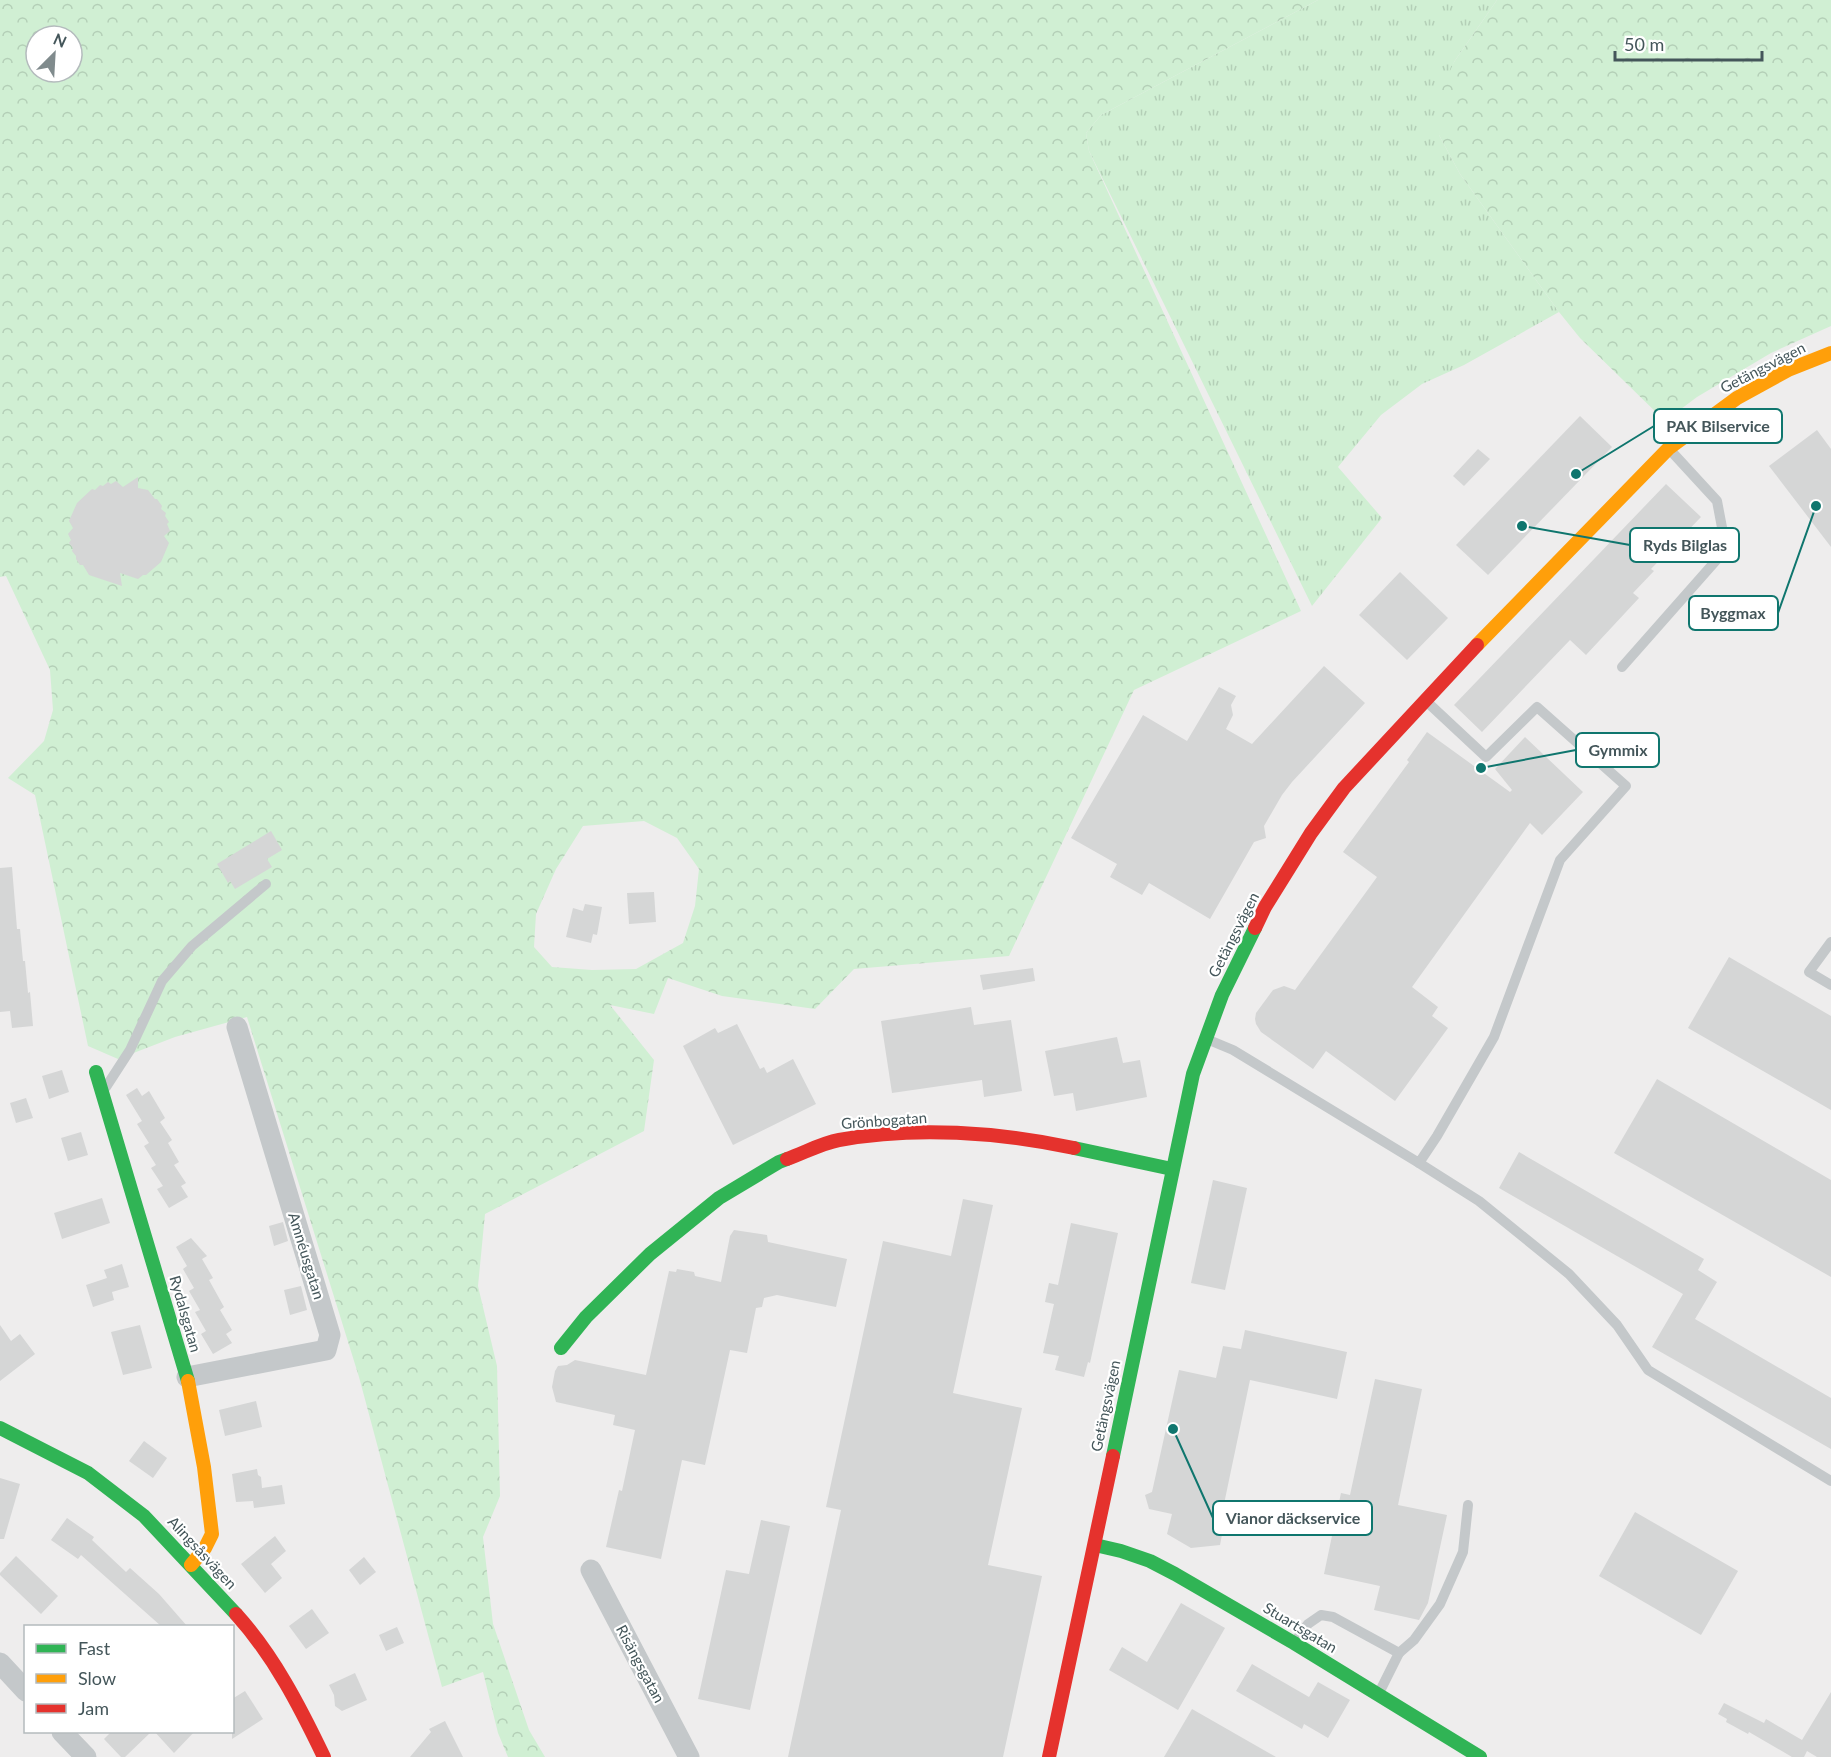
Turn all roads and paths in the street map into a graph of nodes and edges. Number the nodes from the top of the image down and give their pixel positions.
1 (1831, 353) edge
2 (1669, 448) junction
3 (1622, 667) dead end
4 (1425, 700) junction
5 (266, 884) dead end
6 (1831, 942) edge
7 (1831, 985) edge
8 (237, 1027) dead end
9 (1206, 1039) junction
10 (96, 1072) dead end
11 (102, 1093) junction
12 (1419, 1163) junction
13 (1172, 1169) junction
14 (561, 1348) dead end
15 (187, 1377) junction
16 (0, 1428) edge
17 (1831, 1481) edge
18 (1468, 1505) dead end
19 (1095, 1545) junction
20 (191, 1565) junction
21 (591, 1570) dead end
22 (1294, 1643) junction
23 (1399, 1653) junction
24 (0, 1663) edge
25 (24, 1689) edge
26 (1378, 1695) junction
27 (64, 1733) edge
28 (86, 1757) edge
29 (324, 1757) edge
30 (689, 1757) edge
31 (1049, 1757) edge
32 (1480, 1757) edge

1 - 2 street, Getängsvägen
2 - 3 lane
2 - 4 street, Getängsvägen
4 - 9 street, Getängsvägen
4 - 12 lane
5 - 11 lane
6 - 7 lane
8 - 15 street, Amnéusgatan
9 - 12 lane
9 - 13 street, Getängsvägen
10 - 11 street, Rydalsgatan
11 - 15 street, Rydalsgatan
12 - 17 lane
13 - 14 street, Grönbogatan
13 - 19 street, Getängsvägen
15 - 20 street, Rydalsgatan
16 - 20 street, Alingsåsvägen
18 - 23 lane
19 - 22 street, Stuartsgatan
19 - 31 street, Getängsvägen
20 - 29 street, Alingsåsvägen
21 - 30 street, Risängsgatan
22 - 23 lane
22 - 26 street, Stuartsgatan
23 - 26 lane
24 - 25 street
26 - 32 street, Stuartsgatan
27 - 28 street

